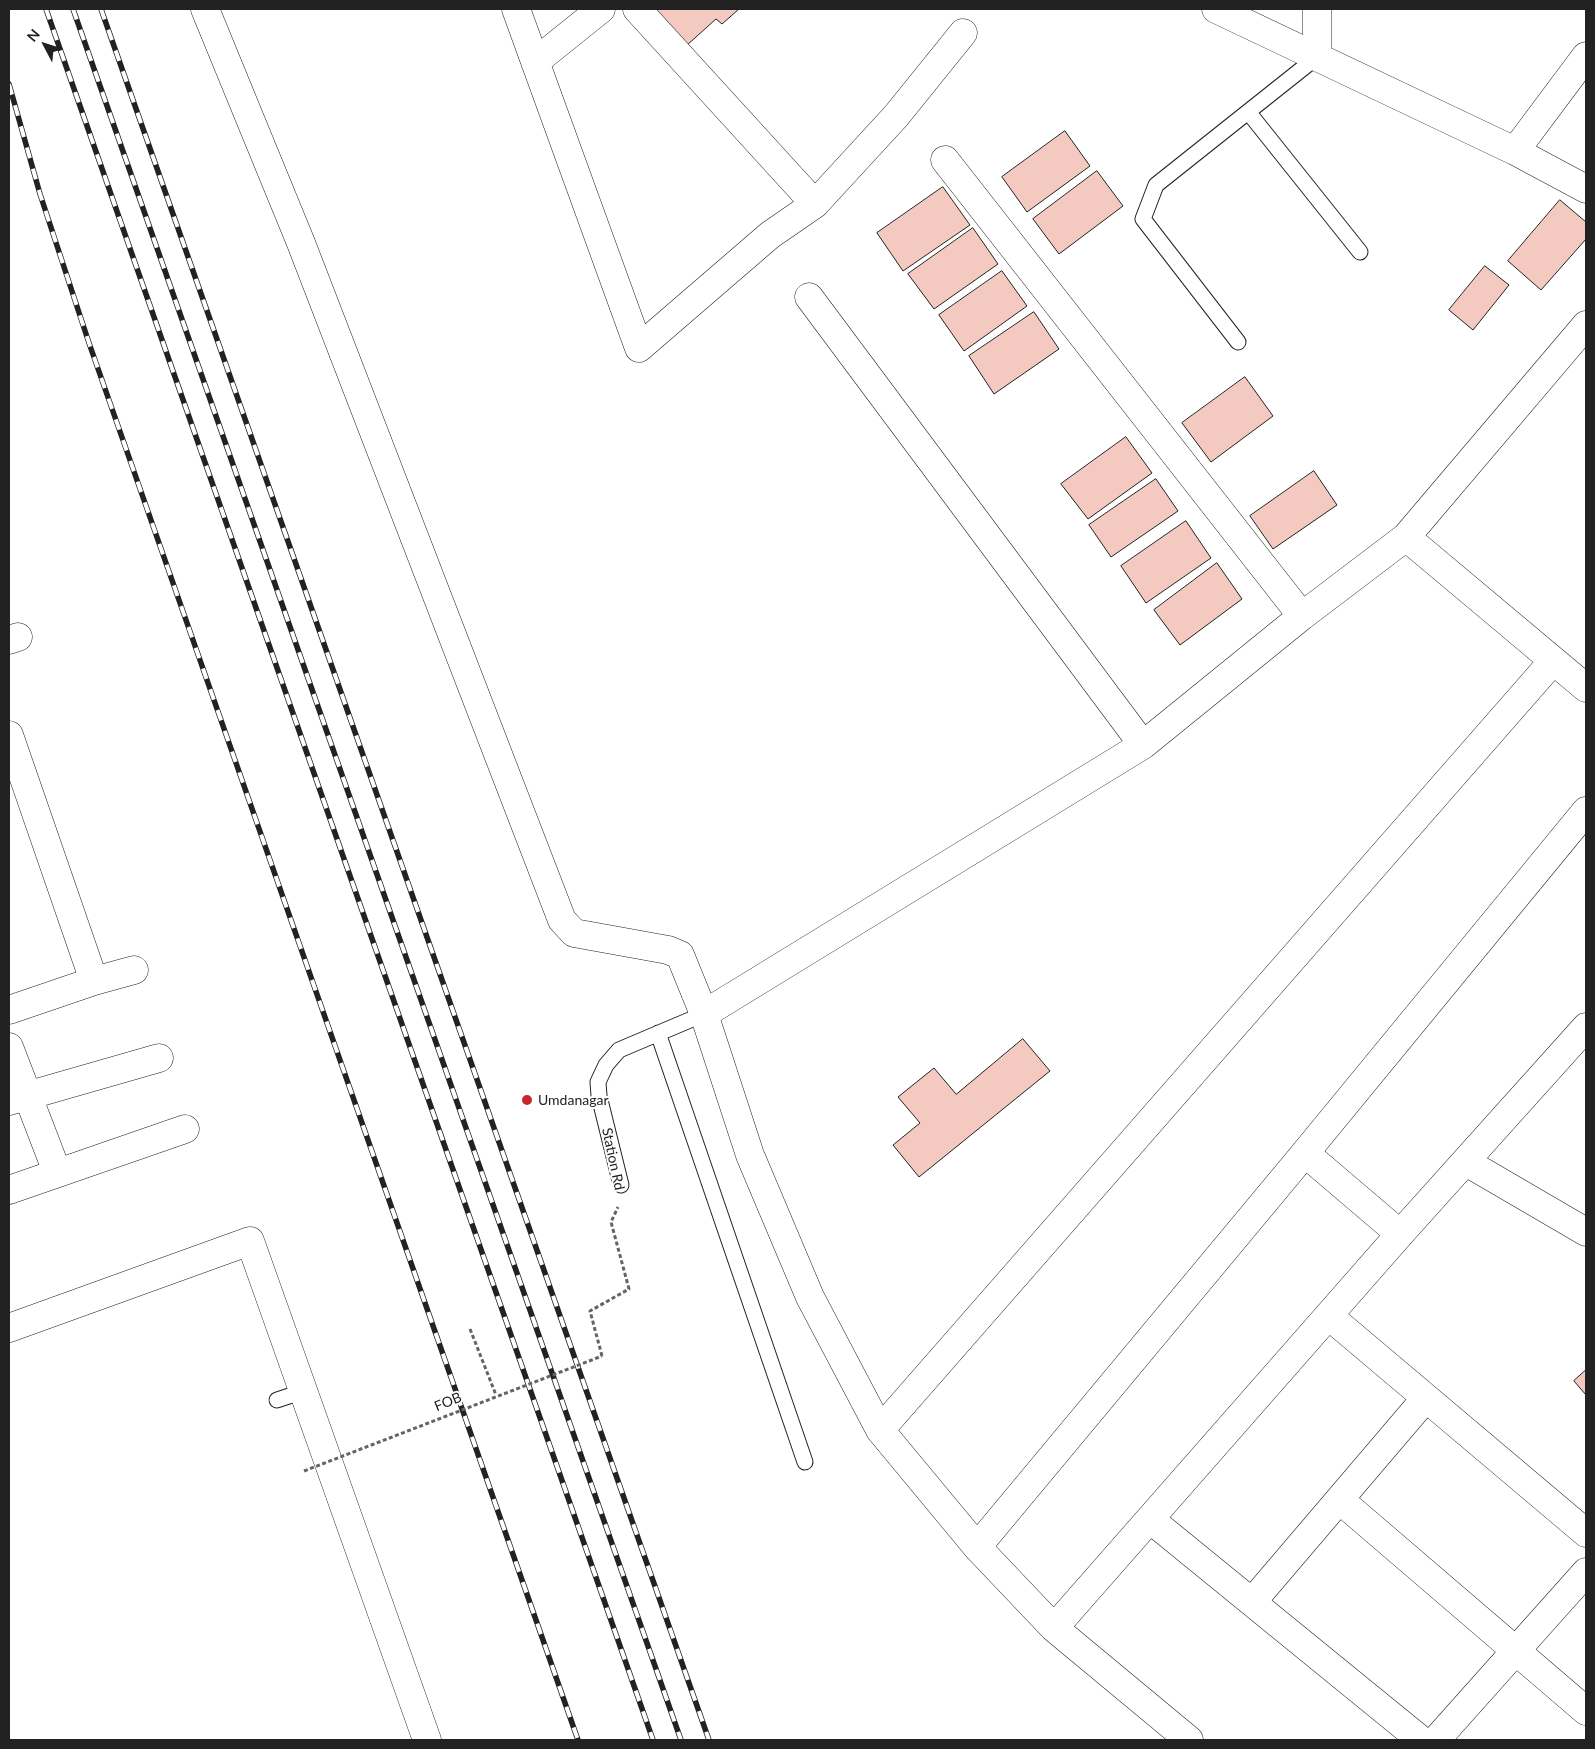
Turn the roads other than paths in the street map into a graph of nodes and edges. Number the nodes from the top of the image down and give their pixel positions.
1 (205, 9) edge
2 (516, 9) edge
3 (601, 9) edge
4 (636, 9) edge
5 (1216, 9) edge
6 (1317, 9) edge
7 (963, 33) dead end
8 (1586, 56) edge
9 (1317, 57) junction
10 (535, 62) junction
11 (1249, 113) junction
12 (1515, 151) junction
13 (945, 160) dead end
14 (1586, 189) edge
15 (815, 204) junction
16 (1360, 252) dead end
17 (809, 297) dead end
18 (1586, 325) edge
19 (1238, 342) dead end
20 (1406, 537) junction
21 (1302, 616) junction
22 (1553, 662) junction
23 (1586, 688) edge
24 (9, 735) edge
25 (1143, 745) junction
26 (1586, 810) edge
27 (134, 970) dead end
28 (94, 980) junction
29 (9, 1009) edge
30 (704, 1014) junction
31 (1586, 1027) edge
32 (658, 1033) junction
33 (9, 1047) edge
34 (159, 1058) dead end
35 (18, 1098) edge
36 (185, 1129) dead end
37 (1306, 1153) junction
38 (1466, 1162) junction
39 (57, 1172) junction
40 (621, 1185) road end
41 (9, 1190) edge
42 (1586, 1232) edge
43 (1400, 1234) junction
44 (1330, 1316) junction
45 (9, 1328) edge
46 (304, 1392) junction
47 (1425, 1399) junction
48 (278, 1400) dead end
49 (880, 1430) junction
50 (805, 1462) dead end
51 (1340, 1500) junction
52 (1151, 1520) junction
53 (1586, 1534) edge
54 (977, 1547) junction
55 (1586, 1572) edge
56 (1252, 1602) junction
57 (1054, 1628) junction
58 (1516, 1651) junction
59 (1586, 1711) edge
60 (427, 1740) edge
61 (1189, 1740) edge
62 (1421, 1740) edge
63 (1436, 1740) edge

1 - 30 street
2 - 10 street
3 - 10 street
4 - 15 street
5 - 9 street
6 - 9 street
7 - 15 street
8 - 12 street
9 - 11 lane
9 - 12 street
10 - 15 street
11 - 16 lane
11 - 19 lane
12 - 14 street
13 - 21 street
17 - 25 street
18 - 20 street
20 - 21 street
20 - 22 street
21 - 25 street
22 - 23 street
22 - 49 street
24 - 28 street
25 - 30 street
26 - 37 street
27 - 28 street
28 - 29 street
30 - 32 lane, Station Rd
30 - 49 street
31 - 38 street
32 - 40 lane, Station Rd
32 - 50 lane
33 - 35 street
34 - 35 street
35 - 39 street
36 - 39 street
37 - 43 street
37 - 54 street
38 - 42 street
38 - 43 street
39 - 41 street
43 - 44 street
44 - 47 street
44 - 52 street
45 - 46 street
46 - 48 lane
46 - 60 street
47 - 51 street
47 - 53 street
49 - 54 street
51 - 56 street
51 - 58 street
52 - 56 street
52 - 57 street
54 - 57 street
55 - 58 street
56 - 62 street
57 - 61 street
58 - 59 street
58 - 63 street

